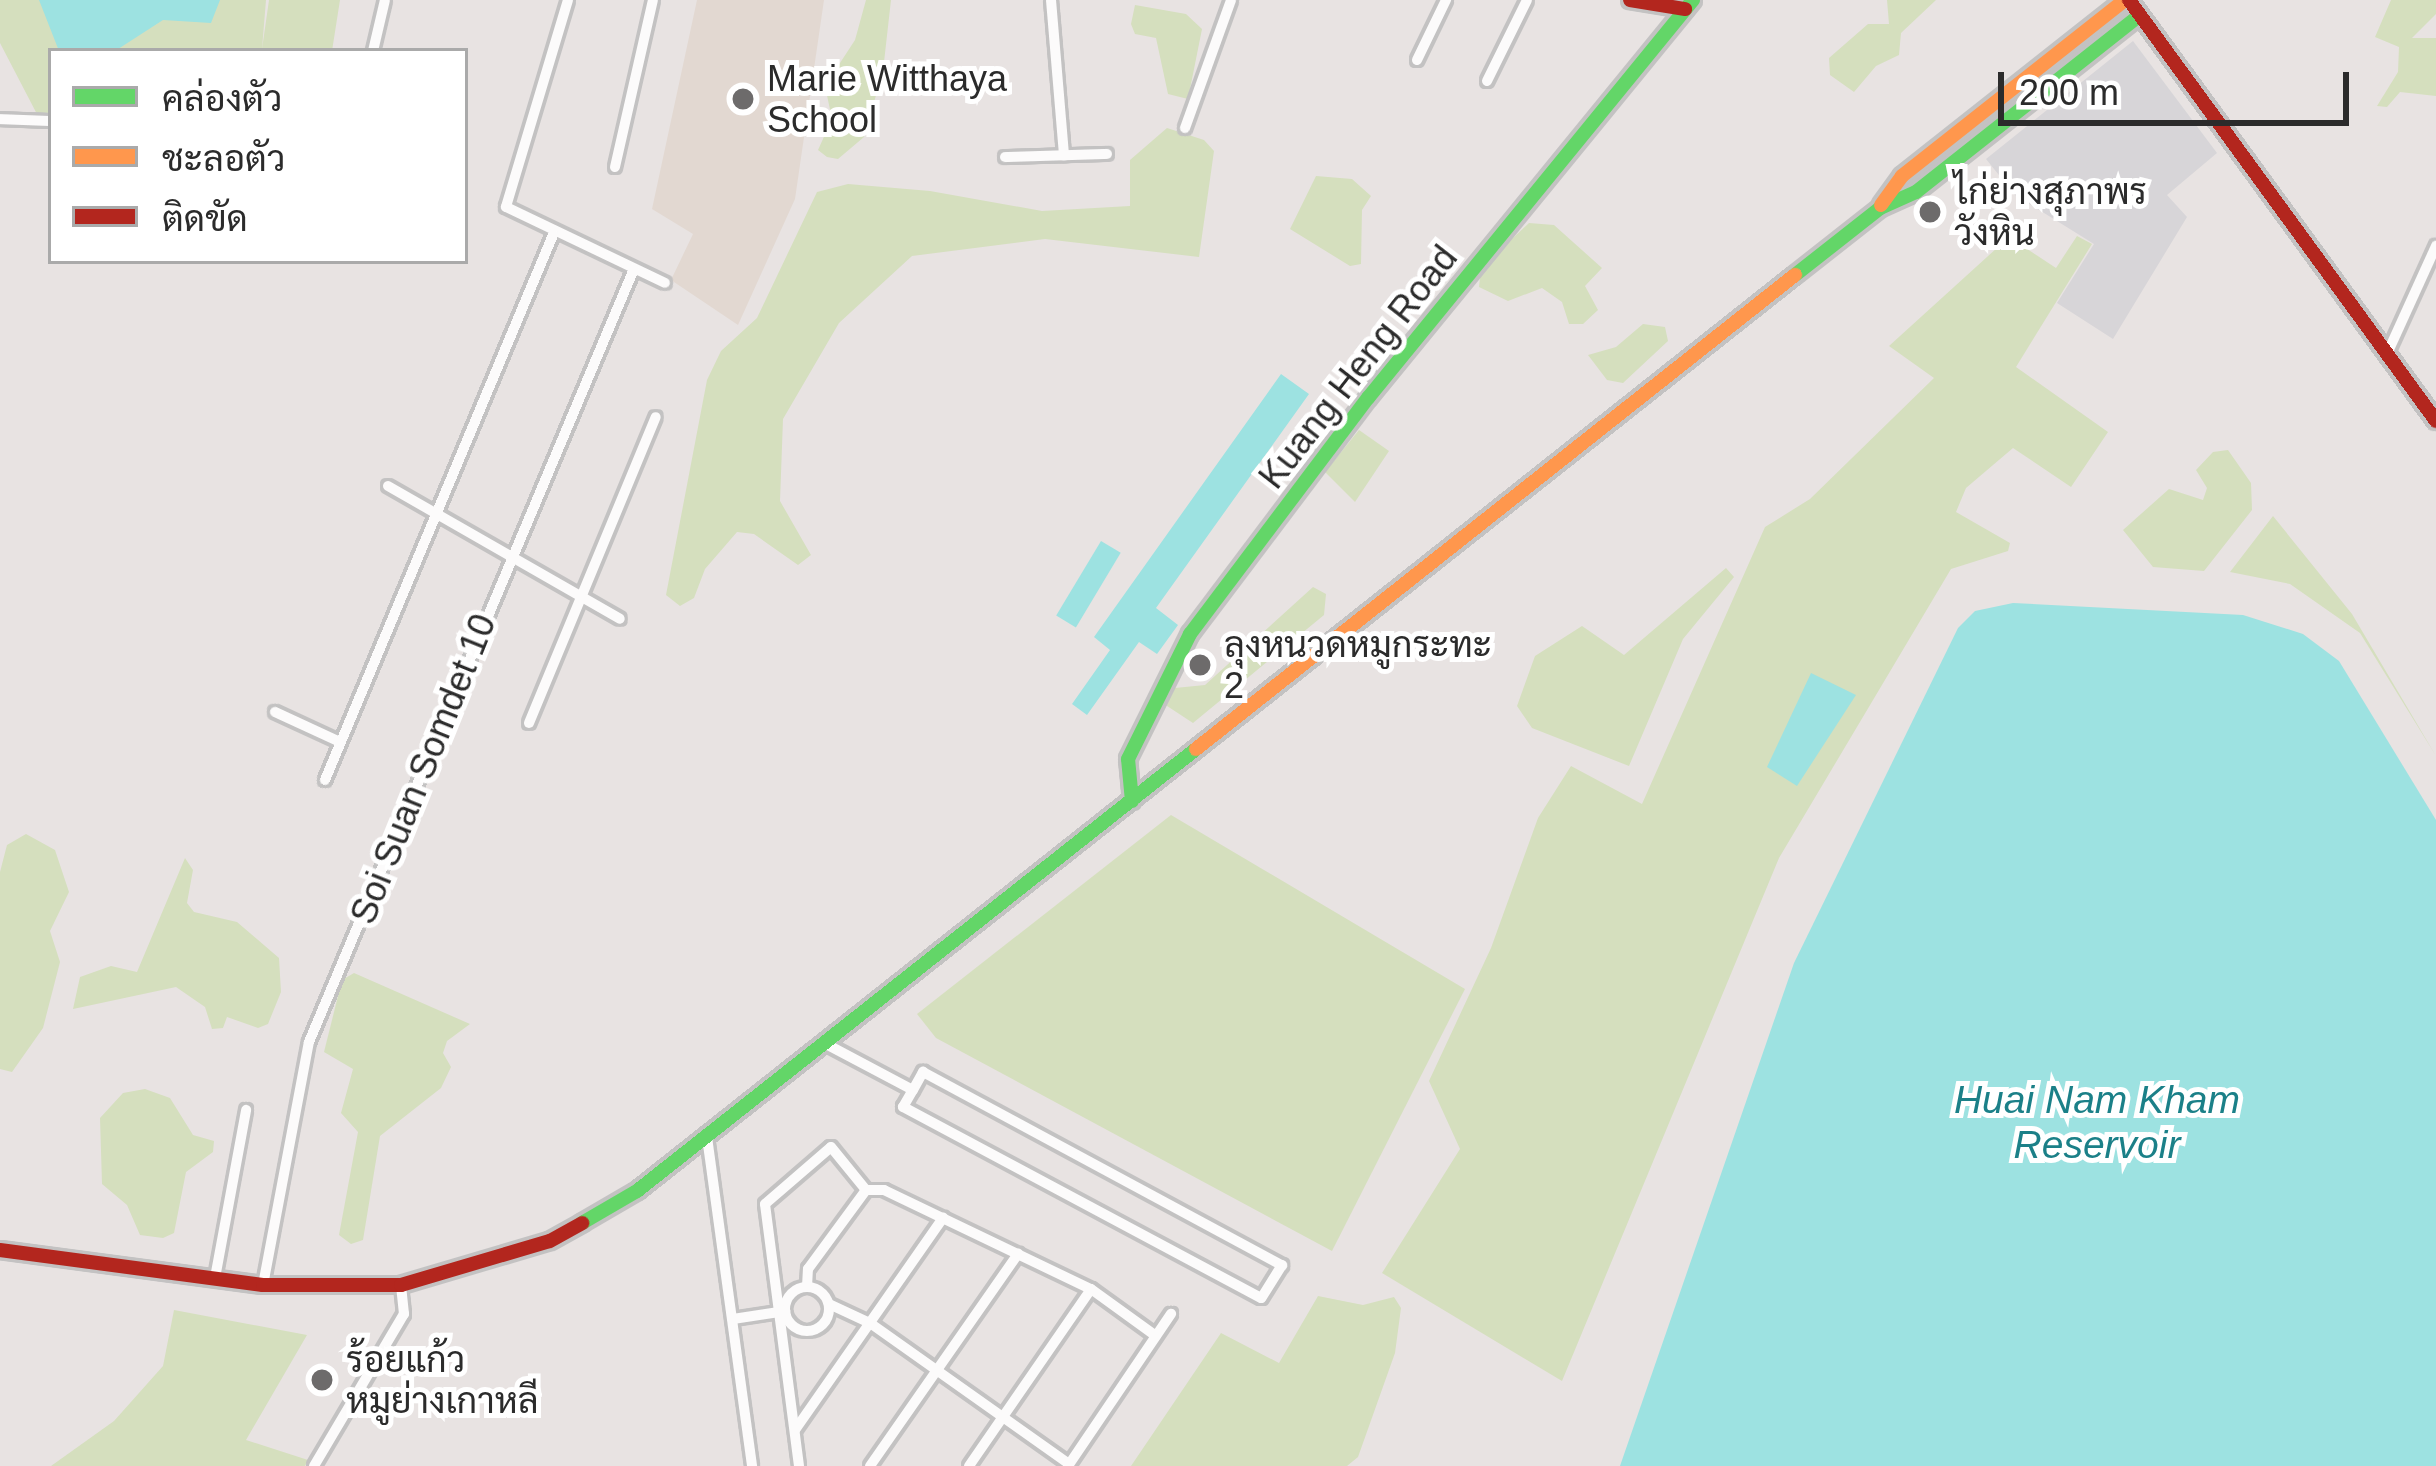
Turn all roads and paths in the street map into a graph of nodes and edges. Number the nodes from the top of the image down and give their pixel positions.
1 (385, 0) edge
2 (568, 0) edge
3 (653, 0) edge
4 (1051, 0) edge
5 (1231, 0) edge
6 (1446, 0) edge
7 (1527, 0) edge
8 (1630, 0) edge
9 (2127, 0) edge
10 (1689, 5) edge
11 (2140, 15) junction
12 (374, 48) edge
13 (1417, 60) dead end
14 (1487, 81) dead end
15 (0, 119) edge
16 (48, 121) edge
17 (1185, 128) dead end
18 (1107, 154) dead end
19 (1064, 155) junction
20 (1005, 157) dead end
21 (615, 166) dead end
22 (1880, 208) junction
23 (553, 235) junction
24 (2436, 246) edge
25 (634, 269) junction
26 (665, 284) dead end
27 (2387, 354) junction
28 (656, 418) dead end
29 (2436, 421) edge
30 (388, 486) dead end
31 (436, 513) junction
32 (509, 556) junction
33 (580, 596) junction
34 (620, 620) dead end
35 (275, 712) dead end
36 (529, 723) dead end
37 (340, 742) junction
38 (325, 780) dead end
39 (1132, 801) junction
40 (826, 1043) junction
41 (913, 1090) junction
42 (245, 1110) dead end
43 (707, 1137) junction
44 (866, 1190) junction
45 (943, 1218) junction
46 (0, 1250) edge
47 (1018, 1254) junction
48 (215, 1278) junction
49 (263, 1285) junction
50 (401, 1285) junction
51 (807, 1287) junction
52 (1090, 1289) junction
53 (829, 1304) junction
54 (784, 1311) junction
55 (1172, 1314) dead end
56 (733, 1319) junction
57 (870, 1323) junction
58 (1156, 1336) junction
59 (937, 1370) junction
60 (1003, 1417) junction
61 (795, 1430) junction
62 (1068, 1465) edge
63 (314, 1466) edge
64 (752, 1466) edge
65 (799, 1466) edge
66 (870, 1466) edge
67 (969, 1466) edge

1 - 12 street
2 - 23 street
3 - 21 street
4 - 19 street
5 - 17 street
6 - 13 street
7 - 14 street
8 - 10 main road
9 - 11 main road
9 - 22 main road
10 - 39 main road, Kuang Heng Road
11 - 22 main road
11 - 27 main road
15 - 16 street
18 - 19 street
19 - 20 street
22 - 39 main road
23 - 25 street
23 - 31 street
24 - 27 street
25 - 26 street
25 - 32 street, Soi Suan Somdet 10
27 - 29 main road
28 - 33 street
30 - 31 street
31 - 32 street
31 - 37 street
32 - 33 street
32 - 49 street, Soi Suan Somdet 10
33 - 34 street
33 - 36 street
35 - 37 street
37 - 38 street
39 - 40 main road
40 - 41 street
40 - 43 main road
41 - 41 street
42 - 48 street
43 - 50 main road
43 - 56 street
44 - 45 street
44 - 51 street
44 - 54 street
45 - 47 street
45 - 57 street
46 - 48 main road
47 - 52 street
47 - 59 street
48 - 49 main road
49 - 50 main road
50 - 63 street
51 - 53 street
51 - 54 street
52 - 58 street
52 - 60 street
53 - 54 street
53 - 57 street
54 - 56 street
54 - 61 street
55 - 58 street
56 - 64 street
57 - 59 street
57 - 61 street
58 - 62 street
59 - 60 street
59 - 66 street
60 - 62 street
60 - 67 street
61 - 65 street

